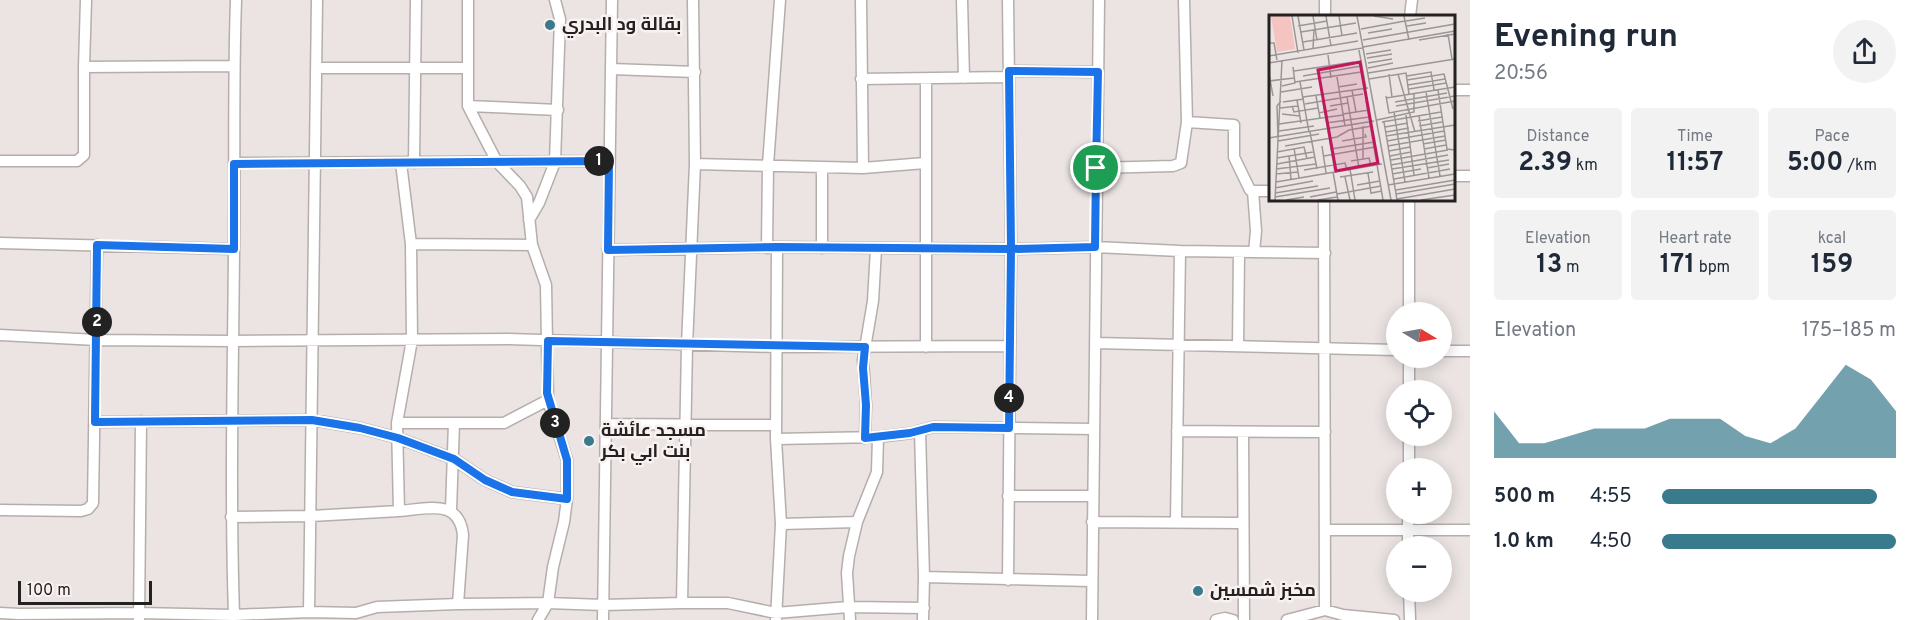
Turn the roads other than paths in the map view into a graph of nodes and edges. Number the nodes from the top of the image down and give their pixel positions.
1 (86, 0) edge
2 (236, 0) edge
3 (317, 0) edge
4 (416, 0) edge
5 (468, 0) edge
6 (555, 0) edge
7 (612, 0) edge
8 (693, 0) edge
9 (780, 0) edge
10 (861, 0) edge
11 (962, 0) edge
12 (1008, 0) edge
13 (1099, 0) edge
14 (1184, 0) edge
15 (1412, 0) edge
16 (1410, 15) edge
17 (233, 66) junction
18 (84, 67) junction
19 (316, 68) junction
20 (415, 68) junction
21 (467, 68) junction
22 (611, 69) junction
23 (695, 72) junction
24 (1098, 72) junction
25 (1009, 74) junction
26 (964, 78) junction
27 (861, 79) junction
28 (926, 79) junction
29 (468, 106) junction
30 (558, 110) junction
31 (1187, 122) junction
32 (0, 160) edge
33 (609, 161) junction
34 (497, 162) junction
35 (555, 162) junction
36 (315, 163) junction
37 (401, 163) junction
38 (414, 163) junction
39 (925, 163) junction
40 (234, 164) junction
41 (695, 164) junction
42 (768, 165) junction
43 (822, 168) junction
44 (863, 168) junction
45 (1096, 168) junction
46 (1253, 191) junction
47 (1269, 191) edge
48 (1324, 201) edge
49 (1409, 201) edge
50 (529, 220) junction
51 (0, 243) edge
52 (411, 244) junction
53 (97, 245) junction
54 (532, 245) junction
55 (1095, 247) junction
56 (772, 248) junction
57 (822, 248) junction
58 (234, 249) junction
59 (691, 249) junction
60 (876, 249) junction
61 (926, 249) junction
62 (1011, 249) junction
63 (608, 250) junction
64 (1180, 251) junction
65 (1239, 252) junction
66 (1254, 252) junction
67 (1325, 253) junction
68 (1409, 302) edge
69 (0, 335) edge
70 (313, 339) junction
71 (97, 340) junction
72 (412, 340) junction
73 (233, 341) junction
74 (548, 341) junction
75 (607, 343) junction
76 (1095, 343) junction
77 (687, 345) junction
78 (1010, 346) junction
79 (1178, 346) junction
80 (1238, 346) junction
81 (776, 347) junction
82 (865, 347) junction
83 (926, 347) junction
84 (1326, 348) junction
85 (1386, 350) edge
86 (1452, 351) edge
87 (1470, 351) edge
88 (548, 400) junction
89 (231, 419) junction
90 (312, 420) junction
91 (141, 421) junction
92 (95, 422) junction
93 (398, 423) junction
94 (454, 423) junction
95 (606, 424) junction
96 (685, 425) junction
97 (776, 425) junction
98 (1009, 428) junction
99 (1094, 429) junction
100 (920, 431) junction
101 (1177, 431) junction
102 (1243, 432) junction
103 (1325, 432) junction
104 (878, 437) junction
105 (398, 438) junction
106 (865, 438) junction
107 (776, 439) junction
108 (454, 459) junction
109 (1008, 496) junction
110 (1092, 496) junction
111 (567, 499) junction
112 (0, 510) edge
113 (451, 510) junction
114 (399, 511) junction
115 (311, 516) junction
116 (231, 517) junction
117 (856, 522) junction
118 (1092, 522) junction
119 (1176, 522) junction
120 (781, 524) junction
121 (1242, 524) junction
122 (1408, 524) edge
123 (1408, 529) junction
124 (1324, 530) junction
125 (1470, 530) edge
126 (1408, 536) edge
127 (924, 577) junction
128 (1008, 580) junction
129 (1091, 581) junction
130 (1409, 602) edge
131 (548, 603) junction
132 (682, 603) junction
133 (458, 604) junction
134 (603, 605) junction
135 (848, 607) junction
136 (924, 608) junction
137 (1325, 610) junction
138 (309, 612) junction
139 (0, 613) edge
140 (356, 614) junction
141 (234, 615) junction
142 (139, 616) edge
143 (776, 616) edge
144 (71, 617) edge
145 (1294, 619) edge
146 (368, 620) edge
147 (538, 620) edge
148 (603, 620) edge
149 (850, 620) edge
150 (923, 620) edge
151 (1092, 620) edge
152 (1216, 620) edge
153 (1233, 620) edge
154 (1244, 620) edge
155 (1394, 620) edge
156 (1410, 620) edge

1 - 18 street
2 - 17 street
3 - 19 street
4 - 20 street
5 - 21 street
6 - 30 street
7 - 22 street
8 - 23 street
9 - 42 street
10 - 27 street
11 - 26 street
12 - 25 street
13 - 24 street
14 - 31 street
15 - 16 street
17 - 18 street
17 - 40 street
18 - 32 street
19 - 20 street
19 - 36 street
20 - 21 street
20 - 38 street
21 - 29 street
22 - 23 street
22 - 33 street
23 - 41 street
24 - 25 street
24 - 45 street
25 - 26 street
25 - 62 street
26 - 28 street
27 - 28 street
27 - 44 street
28 - 39 street
29 - 30 street
29 - 34 street
30 - 35 street
31 - 45 street
31 - 46 street
33 - 35 street
33 - 63 street
34 - 35 street
34 - 38 street
34 - 50 street
35 - 50 street
36 - 37 street
36 - 40 street
36 - 70 street
37 - 38 street
37 - 52 street
39 - 44 street
39 - 61 street
40 - 58 street
41 - 42 street
41 - 59 street
42 - 43 street
42 - 56 street
43 - 44 street
43 - 57 street
45 - 55 street
46 - 47 street
46 - 66 street
48 - 67 street
49 - 68 street
50 - 54 street
51 - 53 street
52 - 54 street
52 - 72 street
53 - 58 street
53 - 71 street
54 - 74 street
55 - 62 street
55 - 64 street
55 - 76 street
56 - 57 street
56 - 59 street
56 - 81 street
57 - 60 street
58 - 73 street
59 - 63 street
59 - 77 street
60 - 61 street
60 - 82 street
61 - 62 street
61 - 83 street
62 - 78 street
63 - 75 street
64 - 65 street
64 - 79 street
65 - 66 street
65 - 80 street
66 - 67 street
67 - 84 street
69 - 71 street
70 - 72 street
70 - 73 street
70 - 90 street
71 - 73 street
71 - 92 street
72 - 74 street
72 - 93 street
73 - 89 street
74 - 75 street
74 - 88 street
75 - 77 street
75 - 95 street
76 - 79 street
76 - 99 street
77 - 81 street
77 - 96 street
78 - 83 street
78 - 98 street
79 - 80 street
79 - 101 street
80 - 84 street
81 - 82 street
81 - 97 street
82 - 83 street
82 - 106 street
84 - 85 street
84 - 103 street
86 - 87 street
88 - 94 street
88 - 111 street
89 - 90 street
89 - 91 street
89 - 116 street
90 - 105 street
90 - 115 street
91 - 92 street
91 - 142 street
92 - 112 street
93 - 94 street
93 - 105 street
94 - 108 street
95 - 96 street
95 - 134 street
96 - 97 street
96 - 132 street
97 - 107 street
98 - 99 street
98 - 100 street
98 - 109 street
99 - 110 street
100 - 104 street
100 - 127 street
101 - 102 street
101 - 119 street
102 - 103 street
102 - 121 street
103 - 124 street
104 - 106 street
104 - 117 street
105 - 108 street
105 - 114 street
106 - 107 street
107 - 120 street
108 - 111 street
108 - 113 street
109 - 110 street
109 - 128 street
110 - 118 street
111 - 131 street
113 - 114 street
113 - 133 street
114 - 115 street
115 - 116 street
115 - 138 street
116 - 141 street
117 - 120 street
117 - 135 street
118 - 119 street
118 - 129 street
119 - 121 street
120 - 143 street
121 - 154 street
122 - 123 street
123 - 124 street
123 - 125 street
123 - 126 street
124 - 137 street
127 - 128 street
127 - 136 street
128 - 129 street
129 - 151 street
130 - 156 street
131 - 133 street
131 - 134 street
131 - 147 street
132 - 134 street
132 - 143 street
133 - 140 street
134 - 148 street
135 - 136 street
135 - 143 street
135 - 149 street
136 - 150 street
137 - 145 street
137 - 155 street
138 - 140 street
138 - 141 street
139 - 144 street
140 - 146 street
141 - 142 street
142 - 144 street
152 - 153 street

